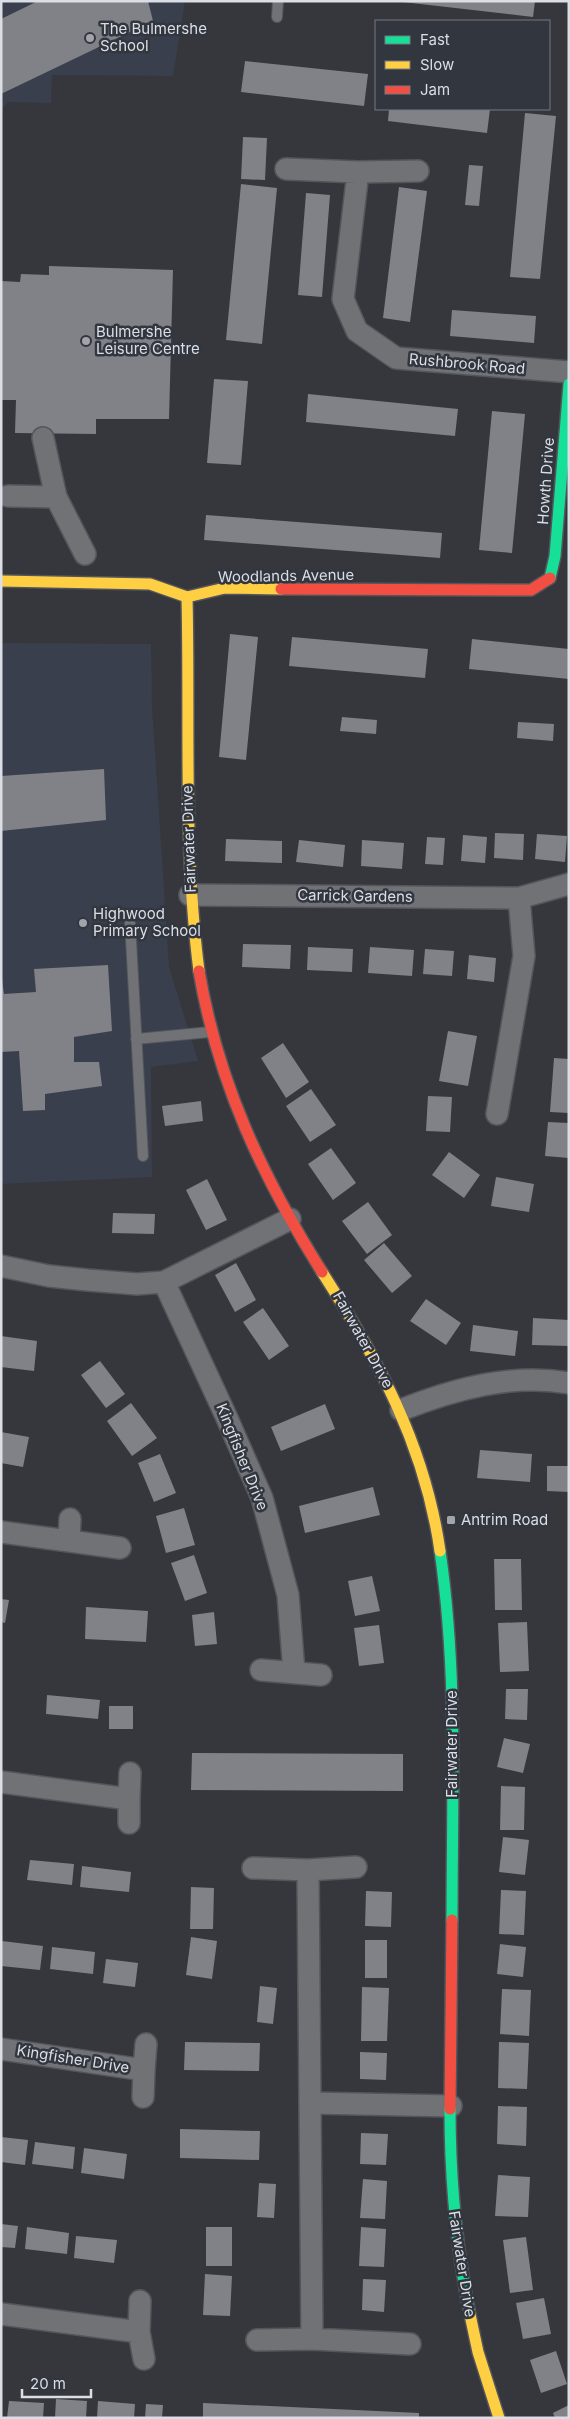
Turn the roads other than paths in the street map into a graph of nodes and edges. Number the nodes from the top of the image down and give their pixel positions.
1 (278, 1) edge
2 (276, 17) dead end
3 (286, 168) dead end
4 (418, 171) dead end
5 (358, 172) junction
6 (569, 372) edge
7 (569, 384) edge
8 (43, 438) dead end
9 (8, 496) dead end
10 (56, 497) junction
11 (85, 554) dead end
12 (555, 580) joint
13 (1, 582) edge
14 (187, 597) junction
15 (569, 884) edge
16 (190, 895) junction
17 (519, 898) junction
18 (130, 922) dead end
19 (212, 1032) junction
20 (136, 1039) junction
21 (497, 1114) dead end
22 (142, 1156) dead end
23 (290, 1219) junction
24 (1, 1266) edge
25 (164, 1282) junction
26 (569, 1383) edge
27 (401, 1410) junction
28 (70, 1519) dead end
29 (1, 1532) edge
30 (69, 1541) junction
31 (120, 1548) dead end
32 (261, 1670) dead end
33 (294, 1672) junction
34 (321, 1675) dead end
35 (130, 1773) dead end
36 (1, 1782) edge
37 (129, 1799) junction
38 (129, 1823) dead end
39 (356, 1867) dead end
40 (253, 1868) dead end
41 (308, 1870) junction
42 (146, 2044) dead end
43 (1, 2049) edge
44 (144, 2070) junction
45 (143, 2096) dead end
46 (312, 2103) junction
47 (451, 2106) junction
48 (140, 2302) dead end
49 (1, 2314) edge
50 (139, 2332) junction
51 (312, 2339) junction
52 (258, 2340) dead end
53 (410, 2344) dead end
54 (144, 2359) dead end
55 (500, 2418) edge

1 - 2 lane
3 - 5 street
4 - 5 street
5 - 6 street, Rushbrook Road
7 - 12 street, Howth Drive
8 - 10 street
9 - 10 street
10 - 11 street
12 - 14 street, Woodlands Avenue
13 - 14 street
14 - 16 street, Fairwater Drive
15 - 17 street, Carrick Gardens
16 - 17 street, Carrick Gardens
16 - 19 street, Fairwater Drive
17 - 21 street
18 - 20 lane
19 - 20 lane
19 - 23 street, Fairwater Drive
20 - 22 lane
23 - 25 street
23 - 27 street, Fairwater Drive
24 - 25 street
25 - 33 street, Kingfisher Drive
26 - 27 street
27 - 47 street, Fairwater Drive
28 - 30 street
29 - 30 street
30 - 31 street
32 - 33 street
33 - 34 street
35 - 37 street
36 - 37 street
37 - 38 street
39 - 41 street
40 - 41 street
41 - 46 street
42 - 44 street, Kingfisher Drive
43 - 44 street, Kingfisher Drive
44 - 45 street, Kingfisher Drive
46 - 47 street
46 - 51 street
47 - 55 street, Fairwater Drive
48 - 50 street
49 - 50 street
50 - 54 street
51 - 52 street
51 - 53 street

